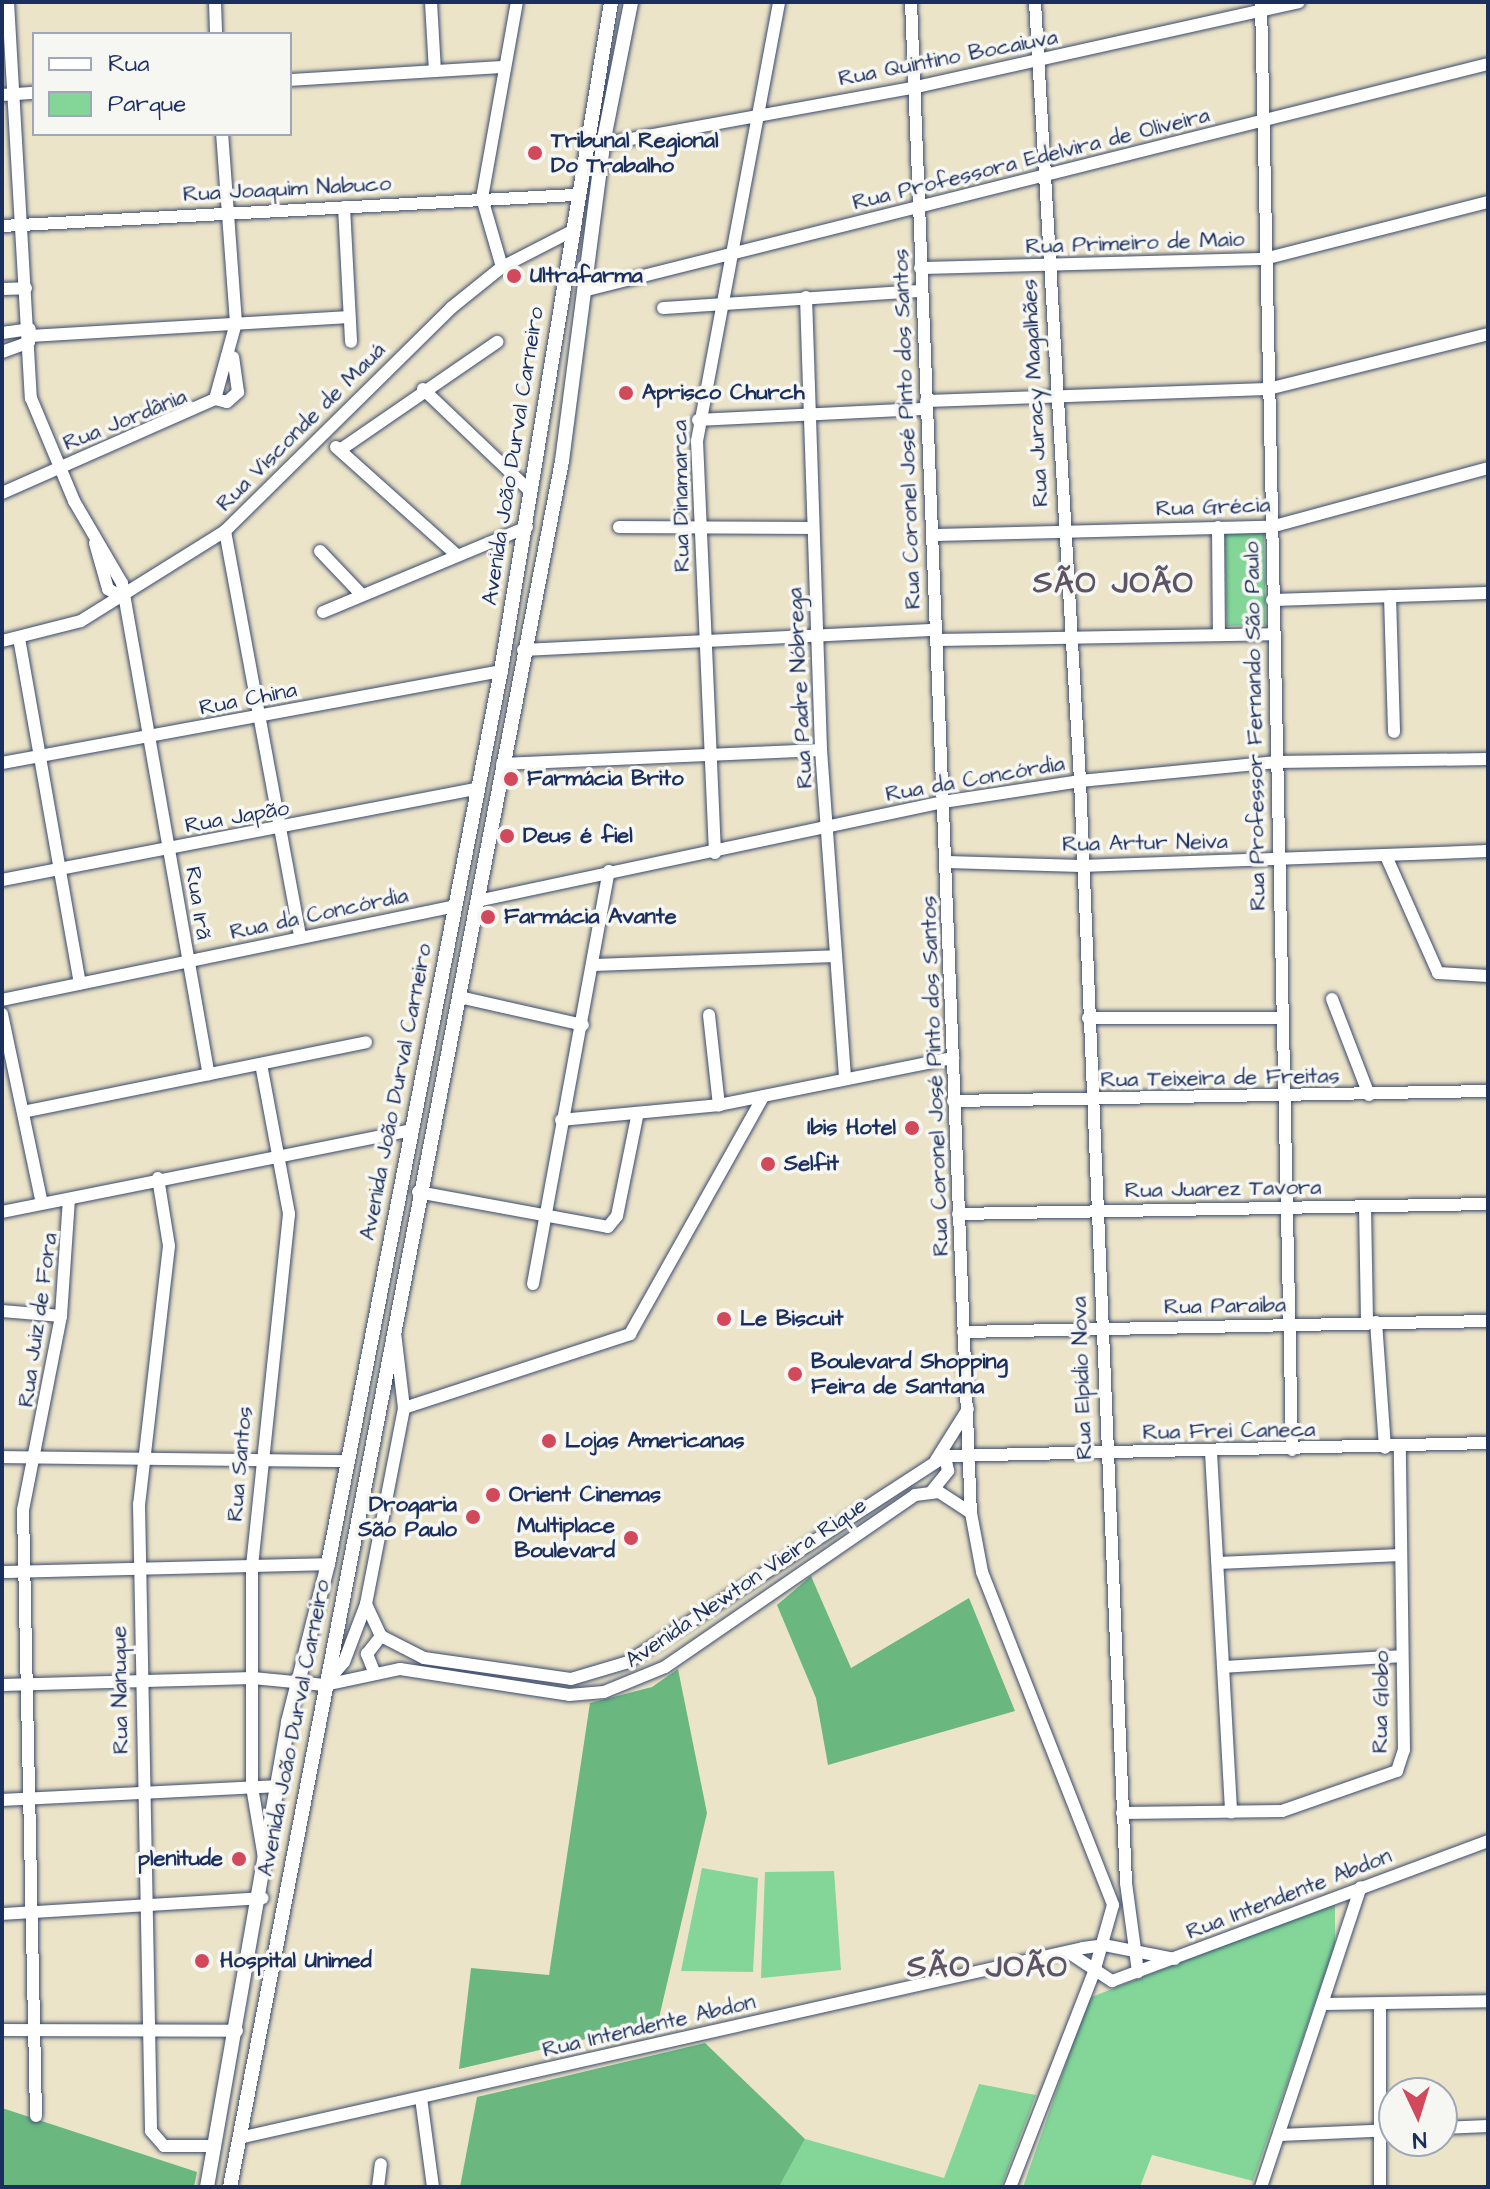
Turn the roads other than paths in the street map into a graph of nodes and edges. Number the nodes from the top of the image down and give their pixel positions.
1 (8, 2) edge
2 (215, 2) edge
3 (431, 2) edge
4 (517, 2) edge
5 (611, 2) edge
6 (631, 2) edge
7 (779, 2) edge
8 (911, 2) edge
9 (1035, 2) edge
10 (1299, 2) edge
11 (1261, 7) edge
12 (216, 32) edge
13 (1038, 61) junction
14 (1488, 64) edge
15 (504, 67) junction
16 (435, 71) junction
17 (292, 80) edge
18 (916, 87) junction
19 (32, 93) edge
20 (8, 94) edge
21 (758, 113) junction
22 (1265, 120) junction
23 (222, 136) edge
24 (603, 144) junction
25 (1046, 176) junction
26 (574, 195) junction
27 (482, 198) junction
28 (1488, 202) edge
29 (344, 207) junction
30 (922, 207) junction
31 (225, 211) junction
32 (24, 225) junction
33 (2, 226) edge
34 (570, 232) junction
35 (729, 254) junction
36 (1264, 259) junction
37 (502, 267) junction
38 (1049, 267) junction
39 (920, 268) junction
40 (26, 288) junction
41 (2, 289) edge
42 (583, 291) junction
43 (920, 291) junction
44 (806, 297) junction
45 (720, 303) junction
46 (663, 308) dead end
47 (349, 317) junction
48 (236, 323) junction
49 (2, 333) edge
50 (1488, 334) edge
51 (30, 335) junction
52 (351, 342) dead end
53 (497, 342) dead end
54 (2, 352) edge
55 (423, 389) junction
56 (1268, 389) junction
57 (1057, 395) junction
58 (926, 405) junction
59 (349, 410) junction
60 (546, 412) junction
61 (566, 415) junction
62 (810, 419) junction
63 (698, 420) junction
64 (369, 427) junction
65 (325, 437) junction
66 (340, 450) junction
67 (538, 456) junction
68 (562, 461) junction
69 (58, 468) junction
70 (1488, 468) edge
71 (530, 491) junction
72 (2, 493) edge
73 (527, 527) junction
74 (619, 527) dead end
75 (1218, 527) junction
76 (1271, 527) junction
77 (813, 528) junction
78 (700, 530) junction
79 (225, 531) junction
80 (1061, 531) junction
81 (932, 535) junction
82 (320, 551) dead end
83 (457, 555) junction
84 (360, 593) junction
85 (1488, 593) edge
86 (1390, 596) junction
87 (123, 598) junction
88 (1272, 600) junction
89 (323, 612) dead end
90 (1219, 634) junction
91 (1272, 634) junction
92 (936, 635) junction
93 (3, 638) edge
94 (19, 638) junction
95 (816, 638) junction
96 (1068, 640) junction
97 (705, 646) junction
98 (523, 650) junction
99 (501, 671) junction
100 (257, 717) junction
101 (1394, 732) dead end
102 (149, 737) junction
103 (821, 750) junction
104 (38, 757) junction
105 (1488, 759) edge
106 (710, 760) junction
107 (1277, 762) junction
108 (2, 763) edge
109 (502, 764) junction
110 (1080, 781) junction
111 (478, 788) junction
112 (943, 802) junction
113 (826, 827) junction
114 (279, 831) junction
115 (169, 849) junction
116 (1488, 851) edge
117 (715, 853) junction
118 (1386, 856) junction
119 (1278, 859) junction
120 (947, 862) junction
121 (1081, 866) junction
122 (57, 869) junction
123 (609, 871) junction
124 (2, 880) edge
125 (477, 901) junction
126 (455, 906) junction
127 (300, 937) junction
128 (836, 956) junction
129 (187, 962) junction
130 (593, 965) junction
131 (1488, 976) edge
132 (80, 984) junction
133 (459, 997) junction
134 (1332, 999) dead end
135 (2, 1000) edge
136 (2, 1014) edge
137 (709, 1015) dead end
138 (1088, 1018) junction
139 (1279, 1018) junction
140 (583, 1025) junction
141 (366, 1042) dead end
142 (953, 1058) junction
143 (261, 1064) junction
144 (209, 1074) junction
145 (845, 1077) junction
146 (1488, 1091) edge
147 (1369, 1095) junction
148 (763, 1097) junction
149 (1284, 1097) junction
150 (953, 1101) junction
151 (1093, 1101) junction
152 (719, 1105) junction
153 (23, 1112) junction
154 (637, 1117) junction
155 (561, 1120) junction
156 (408, 1131) junction
157 (280, 1154) junction
158 (158, 1178) junction
159 (418, 1192) junction
160 (69, 1199) junction
161 (42, 1203) junction
162 (1488, 1204) edge
163 (1365, 1206) junction
164 (1287, 1207) junction
165 (1095, 1211) junction
166 (2, 1212) edge
167 (544, 1214) junction
168 (958, 1214) junction
169 (533, 1284) dead end
170 (2, 1311) edge
171 (61, 1316) junction
172 (1488, 1321) edge
173 (1372, 1323) junction
174 (1288, 1326) junction
175 (1100, 1327) junction
176 (394, 1328) junction
177 (963, 1332) junction
178 (404, 1408) junction
179 (968, 1409) junction
180 (1488, 1443) edge
181 (1400, 1447) junction
182 (1385, 1448) junction
183 (1292, 1450) junction
184 (971, 1452) junction
185 (1211, 1452) junction
186 (1105, 1454) junction
187 (2, 1457) edge
188 (34, 1457) junction
189 (941, 1458) junction
190 (143, 1459) junction
191 (258, 1461) junction
192 (348, 1461) junction
193 (932, 1491) junction
194 (971, 1513) junction
195 (1401, 1555) junction
196 (1218, 1563) junction
197 (328, 1564) junction
198 (252, 1565) junction
199 (138, 1569) junction
200 (23, 1571) junction
201 (2, 1572) edge
202 (366, 1604) junction
203 (696, 1615) junction
204 (709, 1635) junction
205 (381, 1636) junction
206 (1402, 1656) junction
207 (1223, 1667) junction
208 (375, 1674) junction
209 (253, 1678) junction
210 (297, 1680) junction
211 (141, 1681) junction
212 (28, 1684) junction
213 (2, 1685) edge
214 (325, 1685) junction
215 (279, 1786) junction
216 (252, 1787) junction
217 (141, 1795) junction
218 (29, 1799) junction
219 (2, 1800) edge
220 (1231, 1812) junction
221 (1122, 1813) junction
222 (1488, 1841) edge
223 (268, 1871) junction
224 (1361, 1887) junction
225 (263, 1898) junction
226 (145, 1905) junction
227 (35, 1911) junction
228 (2, 1914) edge
229 (1104, 1945) junction
230 (1134, 1948) junction
231 (1067, 1952) junction
232 (1175, 1959) junction
233 (1094, 1972) junction
234 (1138, 1972) junction
235 (1488, 2001) edge
236 (1324, 2004) junction
237 (1380, 2007) junction
238 (149, 2029) junction
239 (2, 2030) edge
240 (34, 2030) junction
241 (237, 2031) junction
242 (1379, 2077) edge
243 (421, 2098) junction
244 (36, 2116) dead end
245 (1488, 2126) edge
246 (1458, 2127) edge
247 (1378, 2131) edge
248 (1280, 2135) junction
249 (239, 2138) junction
250 (215, 2146) junction
251 (1379, 2157) edge
252 (381, 2164) dead end
253 (207, 2187) edge
254 (230, 2187) edge
255 (378, 2187) edge
256 (433, 2187) edge
257 (1010, 2187) edge
258 (1261, 2187) edge
259 (1380, 2187) edge

1 - 20 street, Rua Irã
2 - 12 street
3 - 16 street
4 - 15 street
5 - 26 main road, Avenida João Durval Carneiro
6 - 24 main road, Avenida João Durval Carneiro
7 - 21 street, Rua Dinamarca
8 - 18 street, Rua Coronel José Pinto dos Santos
9 - 13 street, Rua Juracy Magalhães
10 - 11 street, Rua Quintino Bocaiuva
11 - 13 street, Rua Quintino Bocaiuva
11 - 22 street, Rua Professor Fernando São Paulo
13 - 18 street, Rua Quintino Bocaiuva
13 - 25 street, Rua Juracy Magalhães
14 - 22 street, Rua Professora Edelvira de Oliveira
15 - 16 street
15 - 27 street
16 - 17 street
18 - 21 street, Rua Quintino Bocaiuva
18 - 30 street, Rua Coronel José Pinto dos Santos
19 - 20 street
20 - 32 street, Rua Irã
21 - 24 street, Rua Quintino Bocaiuva
21 - 35 street, Rua Dinamarca
22 - 25 street, Rua Professora Edelvira de Oliveira
22 - 36 street, Rua Professor Fernando São Paulo
23 - 31 street, Rua Jordânia
24 - 42 main road, Avenida João Durval Carneiro
25 - 30 street, Rua Professora Edelvira de Oliveira
25 - 38 street, Rua Juracy Magalhães
26 - 27 street, Rua Joaquim Nabuco
26 - 34 main road, Avenida João Durval Carneiro
27 - 29 street, Rua Joaquim Nabuco
27 - 37 street
28 - 36 street, Rua Primeiro de Maio
29 - 31 street, Rua Joaquim Nabuco
29 - 47 street
30 - 35 street, Rua Professora Edelvira de Oliveira
30 - 39 street, Rua Coronel José Pinto dos Santos
31 - 32 street, Rua Joaquim Nabuco
31 - 48 street, Rua Jordânia
32 - 33 street, Rua Joaquim Nabuco
32 - 40 street, Rua Irã
34 - 37 street, Rua Visconde de Mauá
34 - 60 main road, Avenida João Durval Carneiro
35 - 42 street, Rua Professora Edelvira de Oliveira
35 - 45 street, Rua Dinamarca
36 - 38 street, Rua Primeiro de Maio
36 - 56 street, Rua Professor Fernando São Paulo
37 - 59 street, Rua Visconde de Mauá
38 - 39 street, Rua Primeiro de Maio
38 - 57 street, Rua Juracy Magalhães
39 - 43 street, Rua Coronel José Pinto dos Santos
40 - 41 street
40 - 51 street, Rua Irã
42 - 61 main road, Avenida João Durval Carneiro
43 - 44 street
43 - 58 street, Rua Coronel José Pinto dos Santos
44 - 45 street
44 - 62 street, Rua Padre Nóbrega
45 - 46 street
45 - 63 street, Rua Dinamarca
47 - 48 street
47 - 52 street
48 - 51 street
48 - 69 street, Rua Jordânia
49 - 51 street
50 - 56 street
51 - 54 street
51 - 69 street, Rua Irã
53 - 55 street
55 - 64 street
55 - 71 street
56 - 57 street
56 - 76 street, Rua Professor Fernando São Paulo
57 - 58 street
57 - 80 street, Rua Juracy Magalhães
58 - 62 street
58 - 81 street, Rua Coronel José Pinto dos Santos
59 - 64 street
59 - 65 street, Rua Visconde de Mauá
60 - 61 main road
60 - 67 main road, Avenida João Durval Carneiro
61 - 68 main road, Avenida João Durval Carneiro
62 - 63 street
62 - 77 street, Rua Padre Nóbrega
63 - 78 street, Rua Dinamarca
64 - 66 street
65 - 66 street
65 - 79 street, Rua Visconde de Mauá
66 - 83 street
67 - 68 main road
67 - 71 main road, Avenida João Durval Carneiro
68 - 98 main road, Avenida João Durval Carneiro
69 - 72 street, Rua Jordânia
69 - 87 street, Rua Irã
70 - 76 street, Rua Grécia
71 - 73 main road, Avenida João Durval Carneiro
73 - 83 street
73 - 99 main road, Avenida João Durval Carneiro
74 - 78 street
75 - 76 street, Rua Grécia
75 - 80 street, Rua Grécia
75 - 90 street
76 - 88 street, Rua Professor Fernando São Paulo
77 - 78 street
77 - 95 street, Rua Padre Nóbrega
78 - 97 street, Rua Dinamarca
79 - 87 street, Rua Visconde de Mauá
79 - 100 street
80 - 81 street, Rua Grécia
80 - 96 street, Rua Juracy Magalhães
81 - 92 street, Rua Coronel José Pinto dos Santos
82 - 84 street
83 - 84 street
84 - 89 street
85 - 86 street
86 - 88 street
86 - 101 street
87 - 94 street, Rua Visconde de Mauá
87 - 102 street, Rua Irã
88 - 91 street, Rua Professor Fernando São Paulo
90 - 91 street
90 - 96 street
91 - 107 street, Rua Professor Fernando São Paulo
92 - 95 street
92 - 96 street
92 - 112 street, Rua Coronel José Pinto dos Santos
93 - 94 street, Rua Visconde de Mauá
94 - 104 street
95 - 97 street
95 - 103 street, Rua Padre Nóbrega
96 - 110 street, Rua Juracy Magalhães
97 - 98 street
97 - 106 street, Rua Dinamarca
98 - 109 main road, Avenida João Durval Carneiro
99 - 100 street, Rua China
99 - 111 main road, Avenida João Durval Carneiro
100 - 102 street, Rua China
100 - 114 street
102 - 104 street, Rua China
102 - 115 street, Rua Irã
103 - 106 street
103 - 113 street, Rua Padre Nóbrega
104 - 108 street, Rua China
104 - 122 street
105 - 107 street, Rua da Concórdia
106 - 109 street
106 - 117 street, Rua Dinamarca
107 - 110 street, Rua da Concórdia
107 - 119 street, Rua Professor Fernando São Paulo
109 - 125 main road, Avenida João Durval Carneiro
110 - 112 street, Rua da Concórdia
110 - 121 street, Rua Elpídio Nova
111 - 114 street, Rua Japão
111 - 126 main road, Avenida João Durval Carneiro
112 - 113 street, Rua da Concórdia
112 - 120 street, Rua Coronel José Pinto dos Santos
113 - 117 street, Rua da Concórdia
113 - 128 street, Rua Padre Nóbrega
114 - 115 street, Rua Japão
114 - 127 street
115 - 122 street, Rua Japão
115 - 129 street, Rua Irã
116 - 118 street, Rua Artur Neiva
117 - 123 street, Rua da Concórdia
118 - 119 street, Rua Artur Neiva
118 - 131 street
119 - 121 street, Rua Artur Neiva
119 - 139 street, Rua Professor Fernando São Paulo
120 - 121 street, Rua Artur Neiva
120 - 142 street, Rua Coronel José Pinto dos Santos
121 - 138 street, Rua Elpídio Nova
122 - 124 street, Rua Japão
122 - 132 street
123 - 125 street, Rua da Concórdia
123 - 130 street
125 - 133 main road, Avenida João Durval Carneiro
126 - 127 street, Rua da Concórdia
126 - 156 main road, Avenida João Durval Carneiro
127 - 129 street, Rua da Concórdia
128 - 130 street
128 - 145 street, Rua Padre Nóbrega
129 - 132 street, Rua da Concórdia
129 - 144 street, Rua Irã
130 - 140 street
132 - 135 street, Rua da Concórdia
133 - 140 street
133 - 159 main road, Avenida João Durval Carneiro
134 - 147 street
136 - 153 street
137 - 152 street
138 - 139 street
138 - 151 street, Rua Elpídio Nova
139 - 149 street, Rua Professor Fernando São Paulo
140 - 155 street
141 - 143 street
142 - 145 street
142 - 150 street, Rua Coronel José Pinto dos Santos
143 - 144 street
143 - 157 street, Rua Santos
144 - 153 street
145 - 148 street
146 - 147 street, Rua Teixeira de Freitas
147 - 149 street, Rua Teixeira de Freitas
148 - 152 street
148 - 178 street
149 - 151 street, Rua Teixeira de Freitas
149 - 164 street, Rua Professor Fernando São Paulo
150 - 151 street, Rua Teixeira de Freitas
150 - 168 street, Rua Coronel José Pinto dos Santos
151 - 165 street, Rua Elpídio Nova
152 - 154 street
153 - 161 street
154 - 155 street
154 - 167 street
155 - 167 street
156 - 157 street
156 - 192 main road, Avenida João Durval Carneiro
157 - 158 street
157 - 191 street, Rua Santos
158 - 160 street
158 - 190 street, Rua Nanuque
159 - 167 street
159 - 176 main road, Avenida João Durval Carneiro
160 - 161 street
160 - 171 street, Rua Juiz de Fora
161 - 166 street
162 - 163 street, Rua Juarez Tavora
163 - 164 street, Rua Juarez Tavora
163 - 173 street
164 - 165 street, Rua Juarez Tavora
164 - 174 street, Rua Professor Fernando São Paulo
165 - 168 street, Rua Juarez Tavora
165 - 175 street, Rua Elpídio Nova
167 - 169 street
168 - 177 street, Rua Coronel José Pinto dos Santos
170 - 171 street
171 - 188 street, Rua Juiz de Fora
172 - 173 street, Rua Paraiba
173 - 174 street, Rua Paraiba
173 - 182 street
174 - 175 street, Rua Paraiba
174 - 183 street, Rua Professor Fernando São Paulo
175 - 177 street, Rua Paraiba
175 - 186 street, Rua Elpídio Nova
176 - 178 street
176 - 214 main road, Avenida João Durval Carneiro
177 - 179 street, Rua Coronel José Pinto dos Santos
178 - 202 street
179 - 184 street, Rua Coronel José Pinto dos Santos
179 - 189 street
180 - 181 street, Rua Frei Caneca
181 - 182 street, Rua Frei Caneca
181 - 195 street, Rua Globo
182 - 183 street, Rua Frei Caneca
183 - 185 street, Rua Frei Caneca
184 - 186 street, Rua Frei Caneca
184 - 189 street, Avenida Newton Vieira Rique
184 - 194 street, Rua Coronel José Pinto dos Santos
185 - 186 street, Rua Frei Caneca
185 - 196 street
186 - 221 street, Rua Elpídio Nova
187 - 188 street
188 - 190 street
188 - 200 street, Rua Juiz de Fora
189 - 193 street
189 - 203 street, Avenida Newton Vieira Rique
190 - 191 street
190 - 199 street, Rua Nanuque
191 - 192 street
191 - 198 street, Rua Santos
192 - 197 main road, Avenida João Durval Carneiro
193 - 194 street
193 - 204 street, Avenida Newton Vieira Rique
194 - 229 street, Rua Coronel José Pinto dos Santos
195 - 196 street
195 - 206 street, Rua Globo
196 - 207 street
197 - 198 street
197 - 210 main road, Avenida João Durval Carneiro
198 - 199 street
198 - 209 street, Rua Santos
199 - 200 street
199 - 211 street, Rua Nanuque
200 - 201 street
200 - 212 street, Rua Juiz de Fora
202 - 205 street
202 - 214 street
203 - 204 street
203 - 205 street, Avenida Newton Vieira Rique
204 - 208 street, Avenida Newton Vieira Rique
205 - 208 street
206 - 207 street
206 - 220 street, Rua Globo
207 - 220 street
208 - 214 street, Avenida Newton Vieira Rique
209 - 210 street, Avenida Newton Vieira Rique
209 - 211 street, Avenida Newton Vieira Rique
209 - 216 street, Rua Santos
210 - 214 street, Avenida Newton Vieira Rique
210 - 215 main road, Avenida João Durval Carneiro
211 - 212 street, Avenida Newton Vieira Rique
211 - 217 street, Rua Nanuque
212 - 213 street, Avenida Newton Vieira Rique
212 - 218 street, Rua Juiz de Fora
214 - 249 main road, Avenida João Durval Carneiro
215 - 216 street
215 - 223 main road, Avenida João Durval Carneiro
216 - 217 street
216 - 223 street, Rua Santos
217 - 218 street
217 - 226 street, Rua Nanuque
218 - 219 street
218 - 227 street, Rua Juiz de Fora
220 - 221 street, Rua Globo
221 - 230 street, Rua Elpídio Nova
222 - 224 street, Rua Intendente Abdon
223 - 225 main road, Avenida João Durval Carneiro
224 - 232 street, Rua Intendente Abdon
224 - 236 street
225 - 226 street
225 - 241 main road, Avenida João Durval Carneiro
226 - 227 street
226 - 238 street, Rua Nanuque
227 - 228 street
227 - 240 street, Rua Juiz de Fora
229 - 230 street, Rua Intendente Abdon
229 - 231 street, Rua Intendente Abdon
229 - 233 street
230 - 232 street, Rua Intendente Abdon
230 - 234 street, Rua Elpídio Nova
231 - 233 street
231 - 243 street, Rua Intendente Abdon
232 - 234 street, Rua Intendente Abdon
233 - 234 street, Rua Intendente Abdon
233 - 257 street
235 - 237 street
236 - 237 street
236 - 248 street
237 - 242 street
238 - 240 street
238 - 241 street
238 - 250 street, Rua Nanuque
239 - 240 street
240 - 244 street, Rua Juiz de Fora
241 - 250 main road, Avenida João Durval Carneiro
243 - 249 street, Rua Intendente Abdon
243 - 256 street
245 - 246 street
247 - 248 street
248 - 258 street
249 - 254 main road, Avenida João Durval Carneiro
250 - 253 main road, Avenida João Durval Carneiro
251 - 259 street
252 - 255 street

